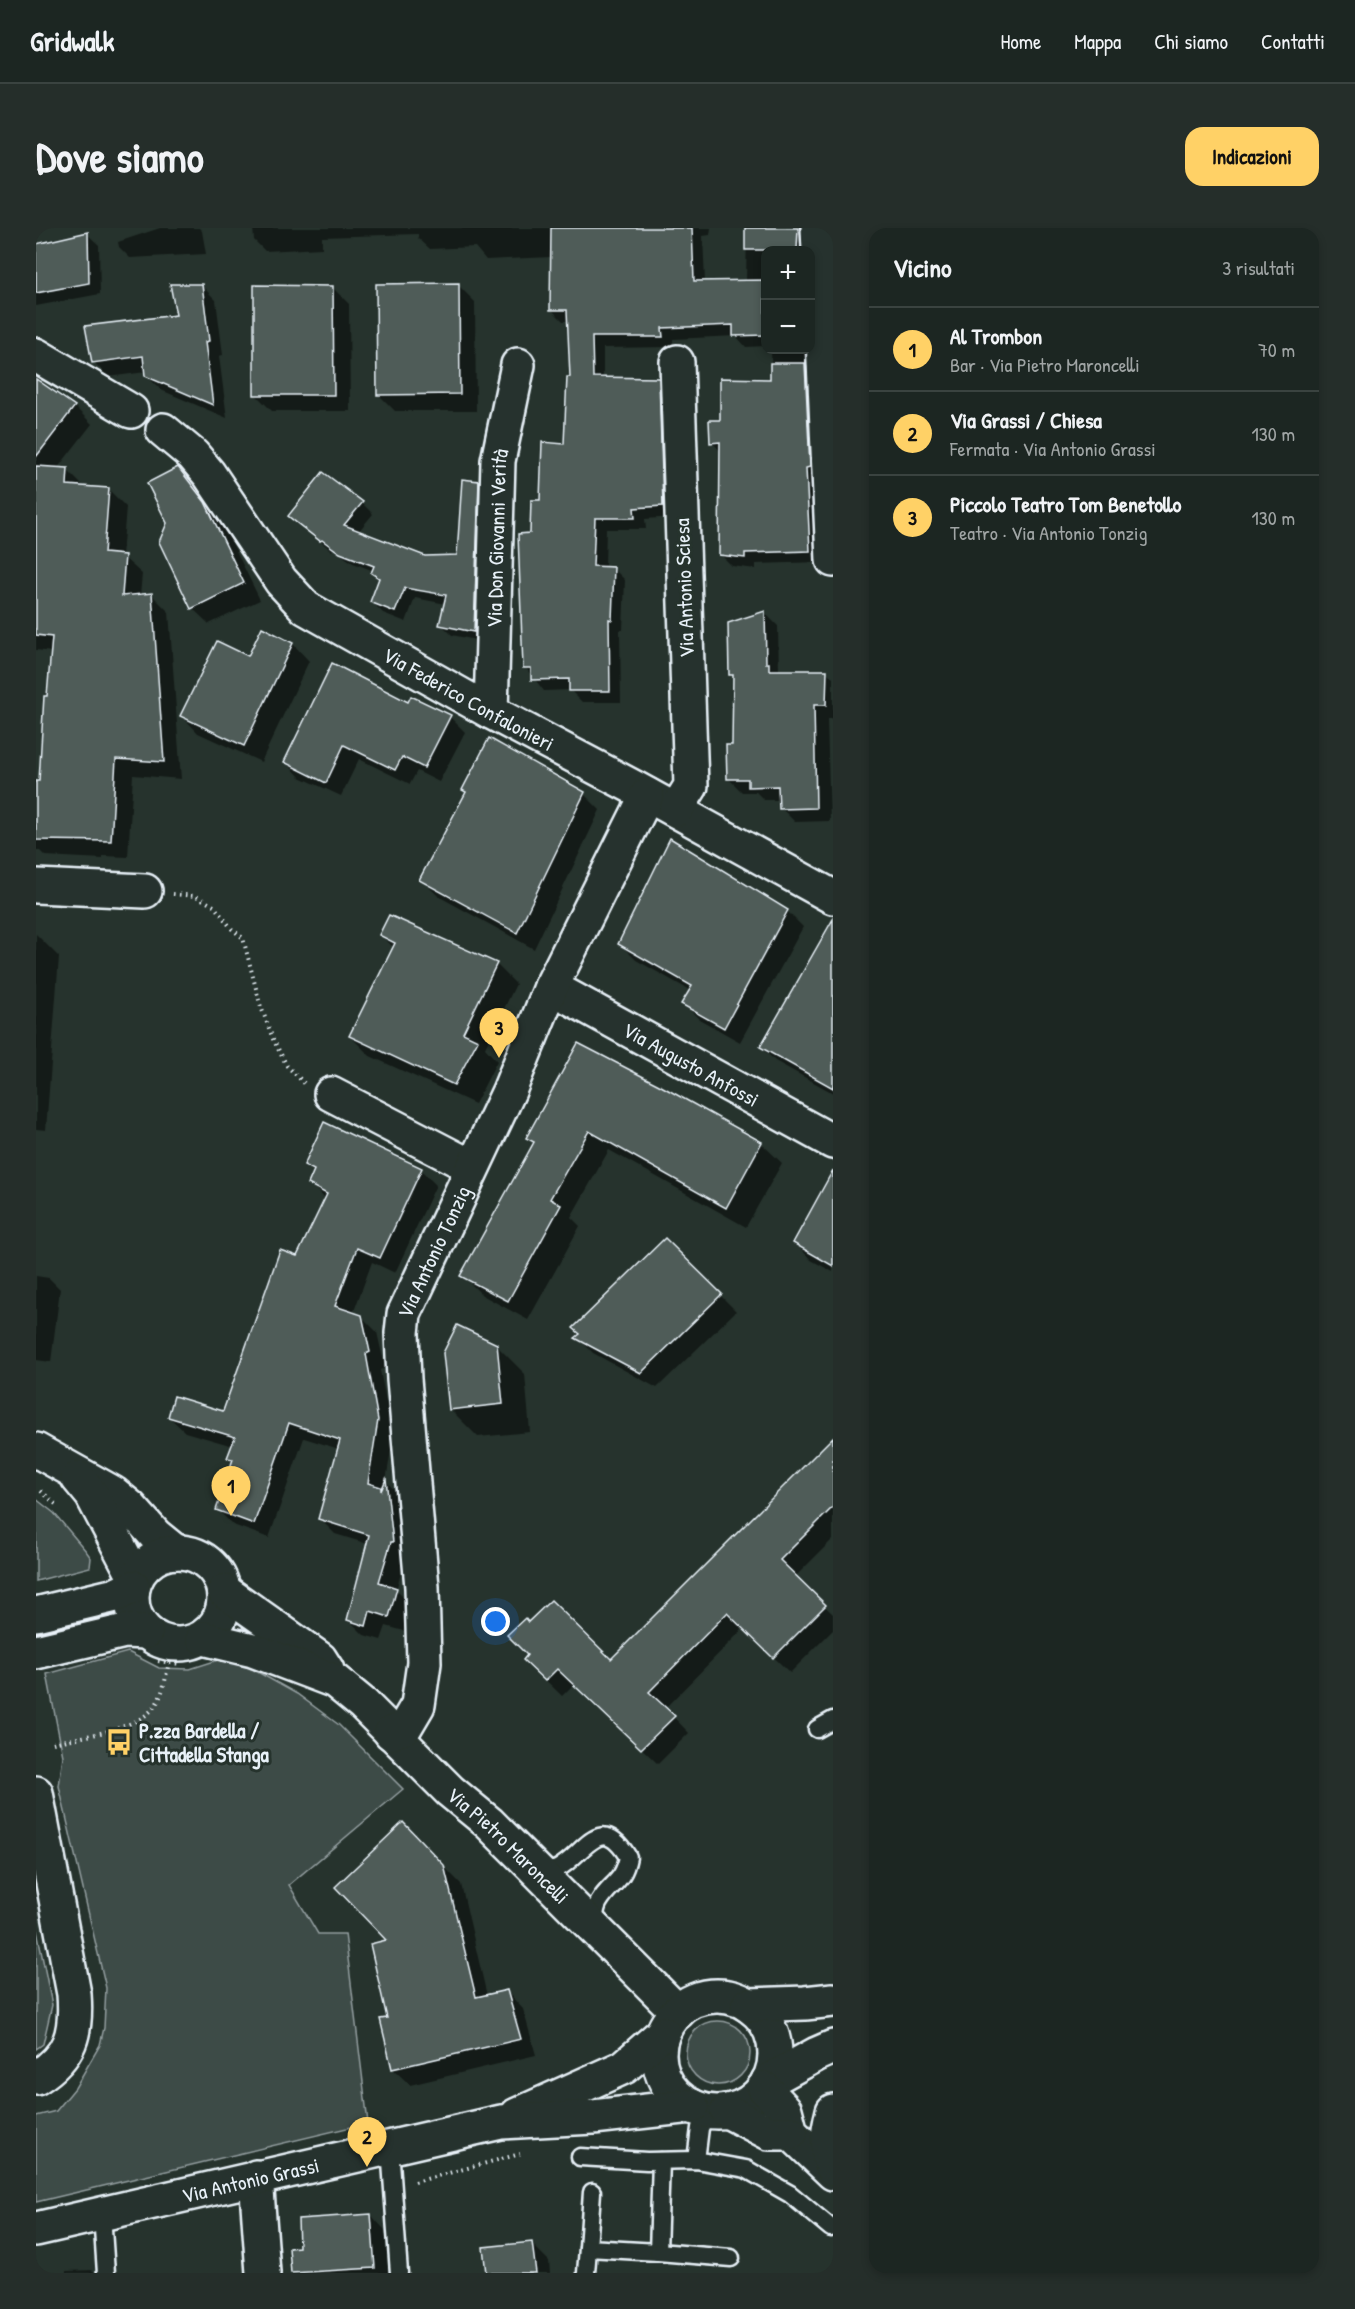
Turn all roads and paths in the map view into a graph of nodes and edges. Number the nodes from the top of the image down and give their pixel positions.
1 (818, 228) edge
2 (36, 355) edge
3 (677, 362) dead end
4 (518, 365) dead end
5 (131, 411) dead end
6 (163, 430) dead end
7 (833, 561) edge
8 (490, 712) junction
9 (647, 795) junction
10 (676, 810) junction
11 (36, 886) edge
12 (145, 891) joint
13 (833, 897) edge
14 (551, 987) junction
15 (331, 1094) joint
16 (833, 1142) edge
17 (472, 1167) junction
18 (36, 1450) edge
19 (73, 1472) junction
20 (36, 1486) edge
21 (63, 1512) dead end
22 (176, 1552) junction
23 (135, 1583) junction
24 (224, 1591) junction
25 (36, 1614) edge
26 (146, 1632) junction
27 (203, 1638) junction
28 (36, 1652) edge
29 (158, 1661) dead end
30 (169, 1662) junction
31 (180, 1664) dead end
32 (335, 1681) junction
33 (833, 1720) edge
34 (817, 1730) dead end
35 (391, 1733) junction
36 (53, 1743) dead end
37 (36, 1792) edge
38 (539, 1872) junction
39 (593, 1926) junction
40 (833, 2000) edge
41 (748, 2005) junction
42 (670, 2022) junction
43 (833, 2047) edge
44 (36, 2078) edge
45 (766, 2084) junction
46 (710, 2109) junction
47 (833, 2111) edge
48 (501, 2122) junction
49 (791, 2133) junction
50 (390, 2148) junction
51 (520, 2154) dead end
52 (580, 2157) dead end
53 (696, 2160) junction
54 (661, 2161) junction
55 (833, 2171) edge
56 (256, 2177) junction
57 (393, 2188) junction
58 (592, 2192) dead end
59 (102, 2214) junction
60 (831, 2228) dead end
61 (36, 2229) edge
62 (588, 2248) junction
63 (657, 2252) junction
64 (731, 2258) dead end
65 (106, 2273) edge
66 (263, 2273) edge
67 (399, 2273) edge
68 (586, 2273) edge

1 - 7 street
2 - 5 street
3 - 10 street, Via Antonio Sciesa
4 - 8 street, Via Don Giovanni Verità
6 - 8 street, Via Federico Confalonieri
8 - 9 street, Via Federico Confalonieri
9 - 10 street, Via Federico Confalonieri
9 - 14 street, Via Antonio Tonzig
10 - 13 street, Via Federico Confalonieri
11 - 12 street
12 - 15 path
14 - 16 street, Via Augusto Anfossi
14 - 17 street, Via Antonio Tonzig
15 - 17 street
17 - 35 street, Via Antonio Tonzig
18 - 19 street
19 - 22 street
19 - 23 street
20 - 21 path
22 - 23 street
22 - 24 street
23 - 25 street
23 - 26 street
24 - 27 street
24 - 32 street, Via Pietro Maroncelli
26 - 27 street
26 - 28 street
27 - 32 street, Via Pietro Maroncelli
29 - 30 path
30 - 31 path
30 - 36 path
32 - 35 street, Via Pietro Maroncelli
33 - 34 lane
35 - 38 street, Via Pietro Maroncelli
37 - 44 street
38 - 39 street, Via Pietro Maroncelli
38 - 39 lane
39 - 42 street, Via Pietro Maroncelli
40 - 41 street
41 - 42 street
41 - 45 street
42 - 46 street
42 - 48 street, Via Antonio Grassi
43 - 45 street
45 - 46 street
45 - 49 street
46 - 48 street, Via Antonio Grassi
46 - 49 street
46 - 53 lane
47 - 55 street
48 - 50 street, Via Antonio Grassi
49 - 55 street
50 - 56 street, Via Antonio Grassi
50 - 57 lane
51 - 57 path
52 - 54 lane
53 - 54 lane
53 - 60 lane
54 - 63 lane
56 - 59 street, Via Antonio Grassi
56 - 66 street
57 - 67 lane
58 - 62 lane
59 - 61 street, Via Antonio Grassi
59 - 65 lane
62 - 63 lane
62 - 68 lane
63 - 64 lane

